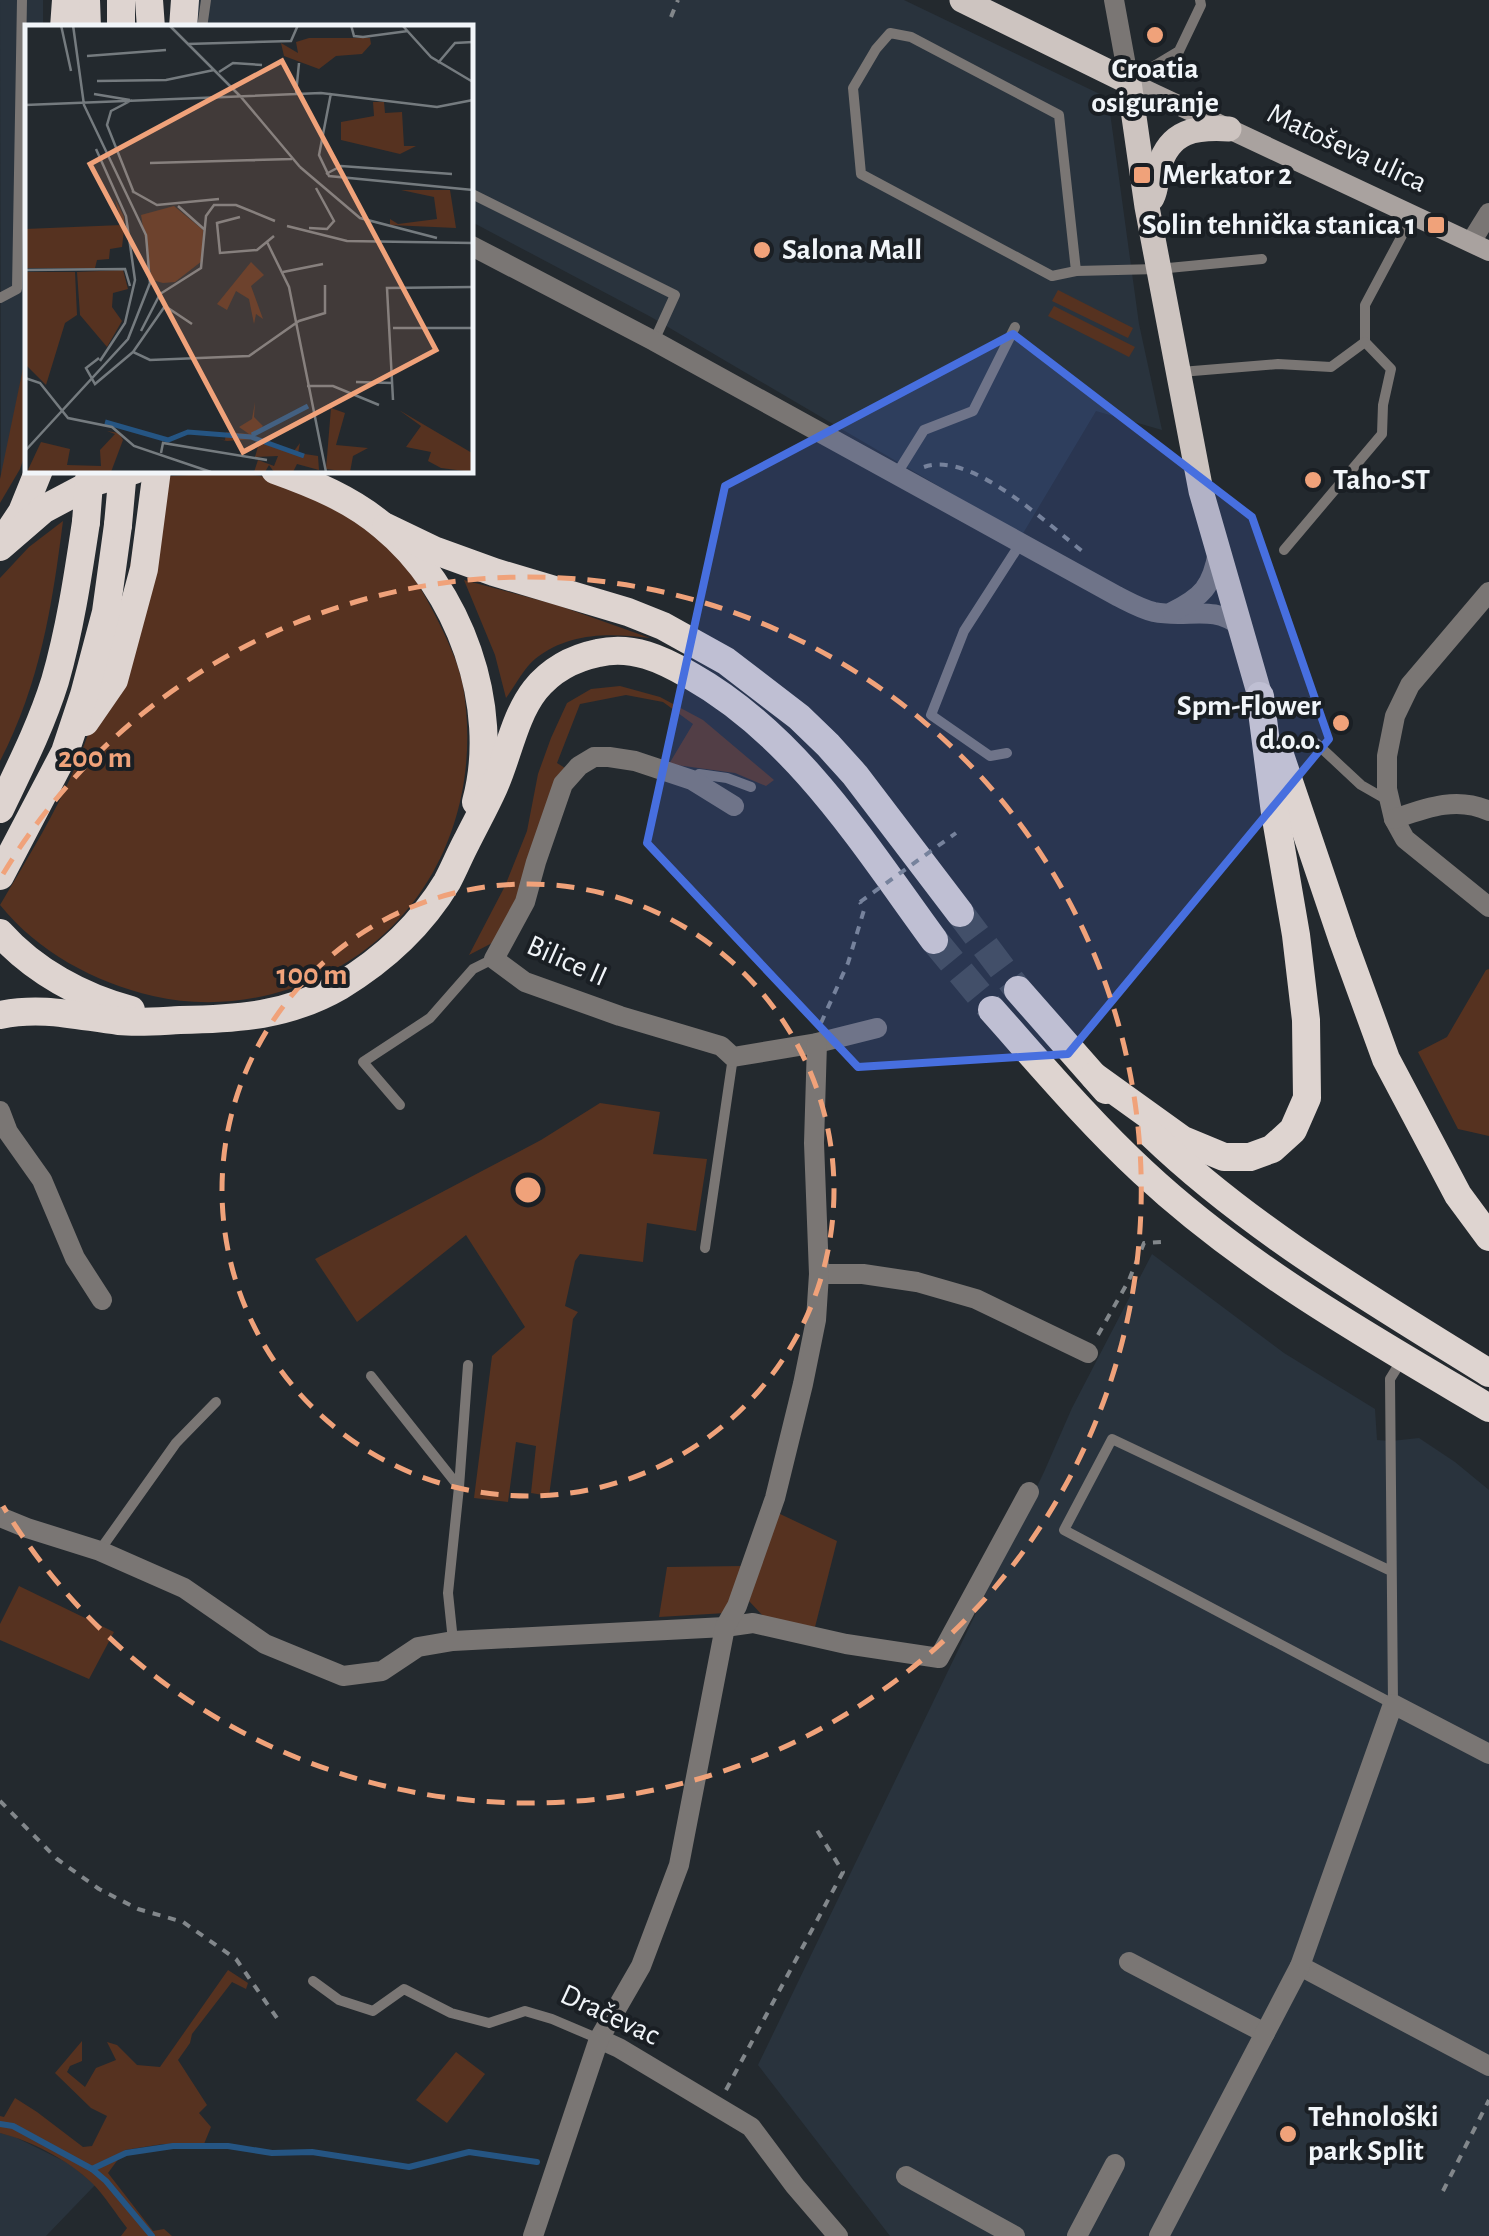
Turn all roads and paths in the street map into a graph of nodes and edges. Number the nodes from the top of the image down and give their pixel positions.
1 (22, 0) edge
2 (66, 0) edge
3 (86, 0) edge
4 (122, 0) edge
5 (149, 0) edge
6 (185, 0) edge
7 (206, 0) edge
8 (678, 0) edge
9 (962, 0) edge
10 (1114, 0) edge
11 (1200, 0) edge
12 (671, 17) dead end
13 (64, 25) edge
14 (87, 25) edge
15 (121, 25) edge
16 (151, 25) edge
17 (183, 25) edge
18 (202, 25) edge
19 (1129, 82) junction
20 (1230, 129) junction
21 (472, 194) edge
22 (1147, 207) junction
23 (1489, 213) edge
24 (1413, 214) junction
25 (472, 246) edge
26 (1480, 247) edge
27 (1262, 260) dead end
28 (1158, 269) junction
29 (1076, 271) junction
30 (0, 298) edge
31 (1014, 327) dead end
32 (654, 341) junction
33 (1365, 342) junction
34 (1178, 373) junction
35 (38, 472) edge
36 (90, 472) edge
37 (122, 472) edge
38 (127, 472) edge
39 (158, 472) edge
40 (281, 472) edge
41 (896, 476) junction
42 (386, 528) junction
43 (1020, 544) junction
44 (0, 546) edge
45 (1218, 550) junction
46 (1284, 550) dead end
47 (1094, 563) dead end
48 (1489, 592) edge
49 (1170, 613) junction
50 (1240, 626) junction
51 (1260, 696) junction
52 (1316, 743) dead end
53 (65, 752) junction
54 (1007, 753) dead end
55 (692, 780) junction
56 (751, 788) dead end
57 (734, 806) dead end
58 (0, 810) edge
59 (1392, 810) junction
60 (1489, 811) edge
61 (956, 834) dead end
62 (464, 847) junction
63 (0, 876) edge
64 (1489, 907) edge
65 (960, 913) tunnel mouth
66 (0, 933) edge
67 (934, 940) tunnel mouth
68 (494, 959) junction
69 (1018, 990) tunnel mouth
70 (992, 1010) tunnel mouth
71 (0, 1015) edge
72 (186, 1020) junction
73 (876, 1028) dead end
74 (817, 1043) junction
75 (733, 1057) junction
76 (1094, 1076) junction
77 (400, 1105) dead end
78 (0, 1111) edge
79 (1489, 1237) edge
80 (1162, 1242) dead end
81 (705, 1248) dead end
82 (820, 1274) junction
83 (102, 1300) dead end
84 (1088, 1353) joint
85 (1403, 1358) junction
86 (468, 1364) dead end
87 (1489, 1373) edge
88 (371, 1376) dead end
89 (216, 1402) dead end
90 (1489, 1408) edge
91 (460, 1487) junction
92 (1028, 1492) dead end
93 (0, 1517) edge
94 (100, 1551) junction
95 (1391, 1570) junction
96 (724, 1627) junction
97 (453, 1641) junction
98 (1393, 1704) junction
99 (1489, 1754) edge
100 (0, 1801) edge
101 (815, 1827) dead end
102 (1130, 1962) dead end
103 (1300, 1966) junction
104 (313, 1981) dead end
105 (279, 2021) dead end
106 (1265, 2033) junction
107 (599, 2039) junction
108 (1489, 2066) edge
109 (1489, 2100) edge
110 (717, 2107) junction
111 (1114, 2164) dead end
112 (906, 2176) dead end
113 (1444, 2191) dead end
114 (533, 2236) edge
115 (838, 2236) edge
116 (1014, 2236) edge
117 (1077, 2236) edge
118 (1159, 2236) edge

1 - 30 lane
2 - 13 highway
3 - 14 highway
4 - 15 highway
5 - 16 highway
6 - 17 highway
7 - 18 lane
8 - 12 path
9 - 19 main road, Matoševa ulica
10 - 19 street
11 - 19 lane
19 - 20 main road, Matoševa ulica
19 - 22 main road
20 - 22 main road
20 - 24 main road, Matoševa ulica
21 - 32 lane
22 - 28 main road
23 - 26 street
24 - 26 main road, Matoševa ulica
24 - 33 lane
25 - 32 street
27 - 28 lane
28 - 29 lane
28 - 34 main road
29 - 29 lane
31 - 41 lane
32 - 41 street
33 - 34 lane
33 - 46 lane
34 - 45 main road
35 - 44 highway
36 - 58 highway, bridge
37 - 53 highway, bridge
38 - 44 highway
39 - 53 highway
40 - 42 highway
41 - 43 street
41 - 47 path
42 - 62 highway
42 - 65 highway
43 - 49 street
43 - 54 lane
45 - 49 street
45 - 50 main road
48 - 59 street
49 - 50 street
50 - 51 main road
51 - 76 highway
51 - 79 highway
52 - 59 lane
53 - 63 highway
55 - 56 lane, Bilice II
55 - 57 street, Bilice II
55 - 68 street, Bilice II
59 - 60 street
59 - 64 street
61 - 74 path, bridge
62 - 67 highway
62 - 72 highway
66 - 72 highway
68 - 75 street, Bilice II
68 - 77 lane
69 - 76 highway
70 - 85 highway
71 - 72 highway
73 - 74 street
74 - 75 street
74 - 82 street
75 - 81 lane
76 - 87 highway
78 - 83 street
80 - 84 path
82 - 84 street
82 - 96 street
85 - 90 highway
85 - 95 lane
86 - 91 lane
88 - 91 lane
89 - 94 lane
91 - 97 lane
92 - 96 street
93 - 94 street
94 - 97 street
95 - 98 lane
95 - 98 lane
96 - 97 street
96 - 107 street
98 - 99 street
98 - 103 street
100 - 105 path
101 - 110 path
102 - 106 street
103 - 106 street
103 - 108 street
104 - 107 lane, Dračevac
106 - 118 street
107 - 110 street, Dračevac
107 - 114 street
109 - 113 path
110 - 115 street, Dračevac
111 - 117 street
112 - 116 street

